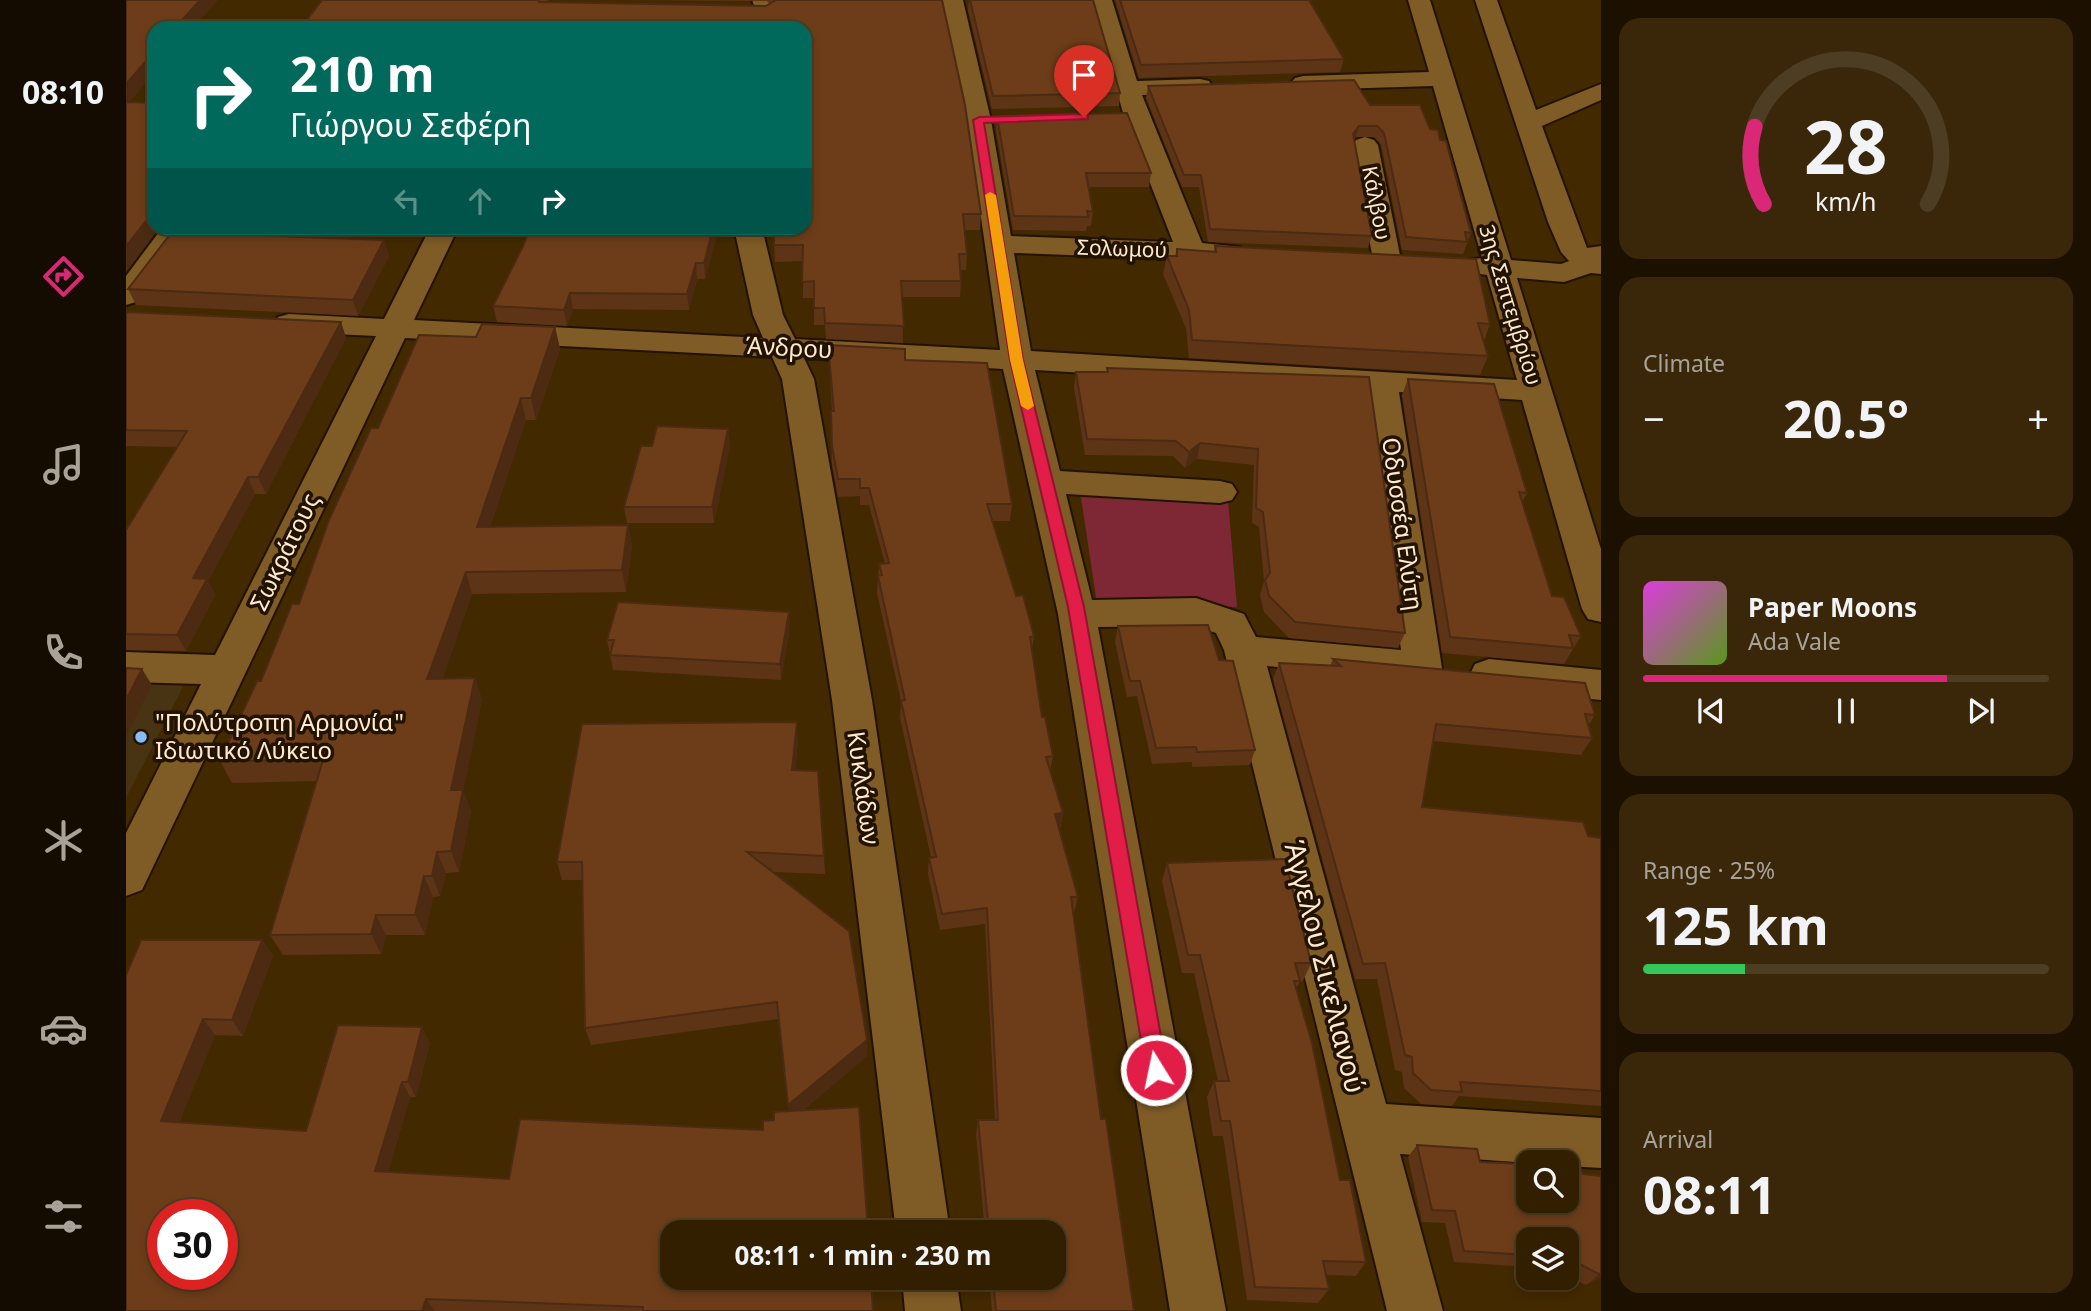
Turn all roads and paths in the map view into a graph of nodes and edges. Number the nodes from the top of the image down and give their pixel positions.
1 (952, 0) edge
2 (1101, 0) edge
3 (1419, 0) edge
4 (1486, 0) edge
5 (740, 11) edge
6 (765, 13) edge
7 (1441, 79) junction
8 (1278, 84) edge
9 (1224, 85) edge
10 (1129, 88) junction
11 (1601, 90) edge
12 (1136, 116) junction
13 (1110, 117) edge
14 (1530, 122) junction
15 (1365, 145) edge
16 (172, 235) edge
17 (441, 235) edge
18 (750, 235) edge
19 (998, 244) junction
20 (1191, 251) junction
21 (1256, 254) edge
22 (1597, 261) edge
23 (1498, 267) junction
24 (130, 310) edge
25 (261, 322) edge
26 (396, 328) junction
27 (783, 348) junction
28 (1017, 360) junction
29 (1381, 381) junction
30 (1536, 391) junction
31 (1045, 481) junction
32 (1220, 492) dead end
33 (1601, 609) edge
34 (1077, 614) junction
35 (1237, 637) junction
36 (126, 667) edge
37 (1423, 668) junction
38 (228, 670) junction
39 (1601, 685) edge
40 (143, 809) edge
41 (126, 877) edge
42 (1366, 1127) junction
43 (1601, 1143) edge
44 (921, 1220) edge
45 (930, 1290) edge
46 (933, 1311) edge
47 (1198, 1311) edge
48 (1415, 1311) edge

1 - 19 street
2 - 10 street
3 - 7 street, 3ης Σεπτεμβρίου
4 - 14 street
5 - 6 street
7 - 8 street
7 - 23 street, 3ης Σεπτεμβρίου
9 - 10 street
10 - 12 street
11 - 14 street
12 - 13 street
12 - 20 street
14 - 22 street
15 - 23 street, Κάλβου
16 - 24 street
17 - 26 street, Σωκράτους
18 - 27 street, Κυκλάδων
19 - 20 street, Σολωμού
19 - 28 street
20 - 21 street, Σολωμού
22 - 23 street
23 - 30 street, 3ης Σεπτεμβρίου
25 - 26 street, Άνδρου
26 - 27 street, Άνδρου
26 - 38 street, Σωκράτους
27 - 28 street, Άνδρου
27 - 44 street, Κυκλάδων
28 - 29 street, Άνδρου
28 - 31 street
29 - 30 street, Άνδρου
29 - 37 street, Οδυσσέα Ελύτη
30 - 33 street, 3ης Σεπτεμβρίου
31 - 32 street
31 - 34 street
34 - 35 street
34 - 47 street
35 - 37 street
35 - 42 street, Άγγελου Σικελιανού
36 - 38 street
37 - 39 street
38 - 40 street, Σωκράτους
40 - 41 street, Σωκράτους
42 - 43 street
42 - 48 street, Άγγελου Σικελιανού
45 - 46 street

